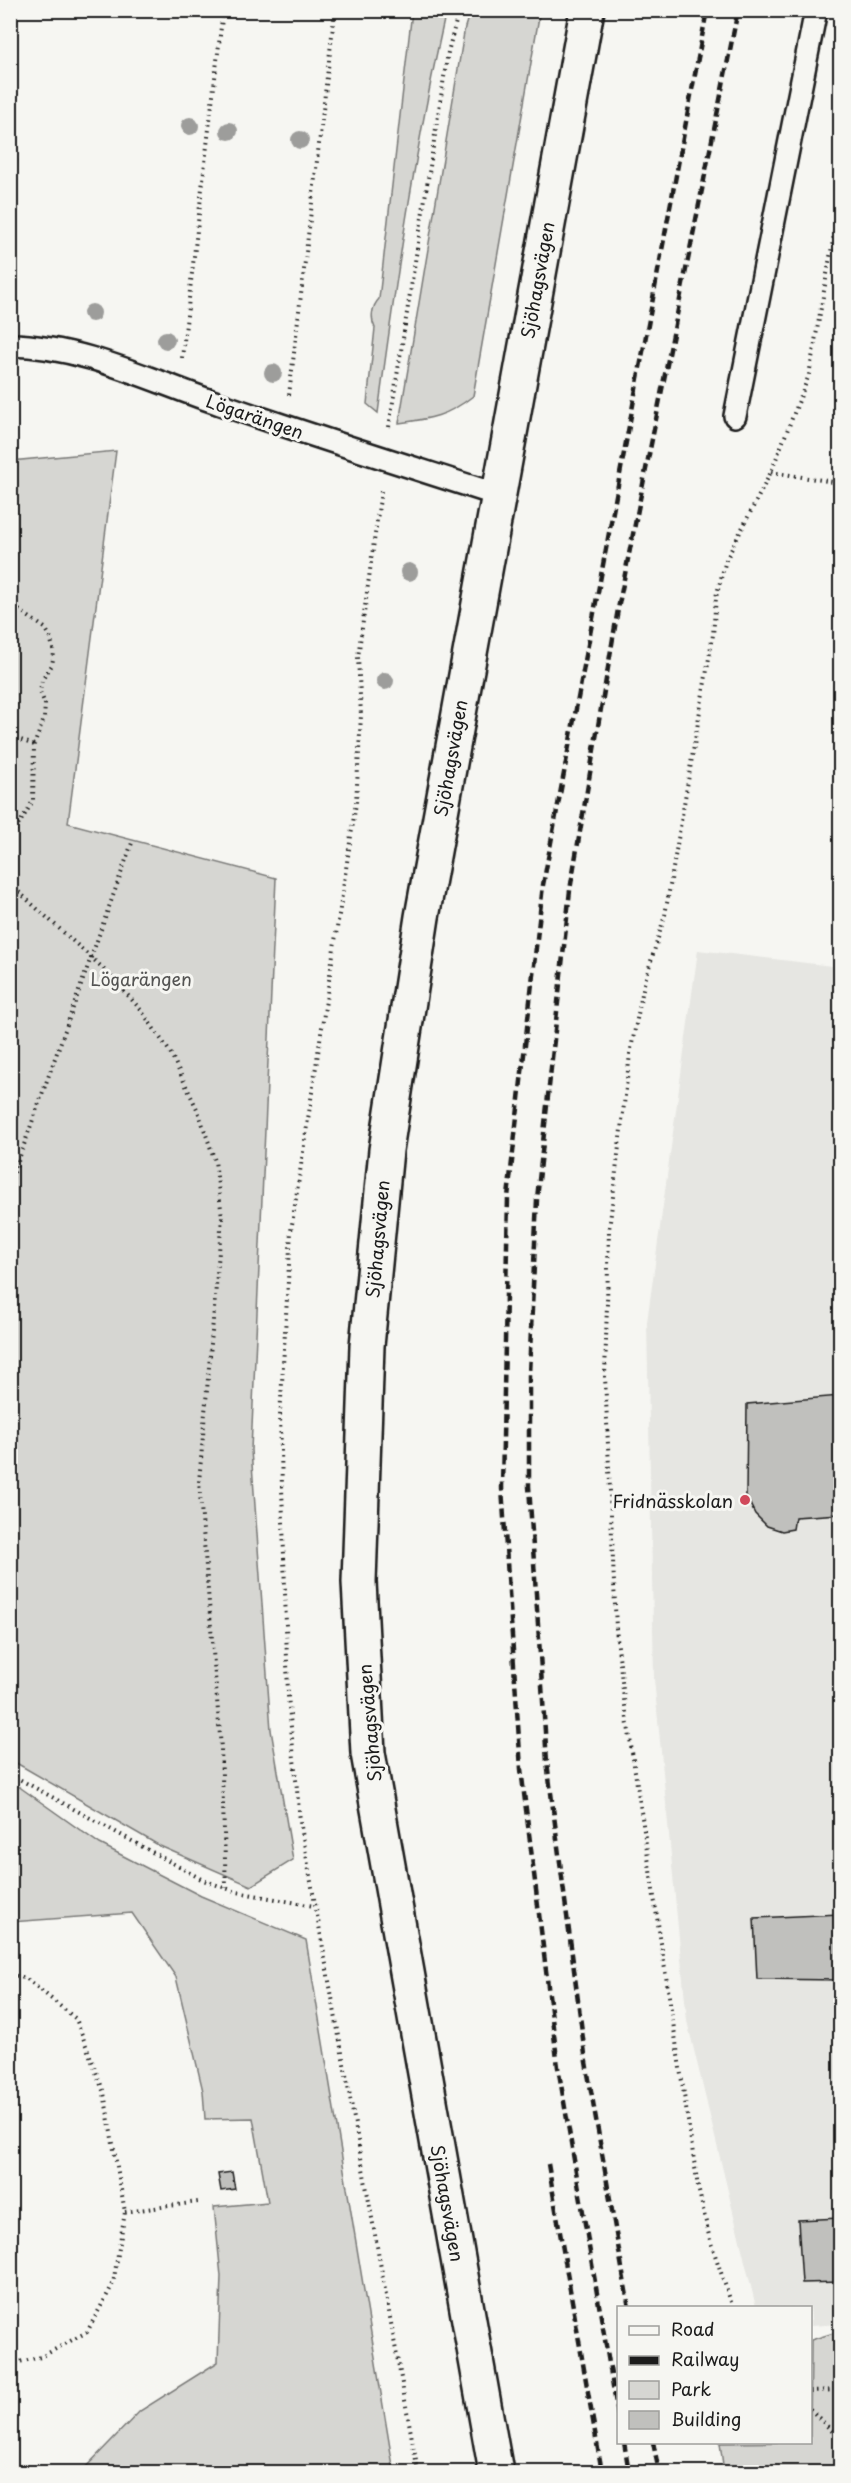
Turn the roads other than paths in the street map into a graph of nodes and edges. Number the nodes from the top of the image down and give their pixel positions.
1 (587, 10) edge
2 (816, 10) edge
3 (10, 345) edge
4 (735, 416) dead end
5 (498, 495) junction
6 (496, 2472) edge

1 - 5 main road, Sjöhagsvägen
2 - 4 lane
3 - 5 lane, Lögarängen
5 - 6 main road, Sjöhagsvägen

